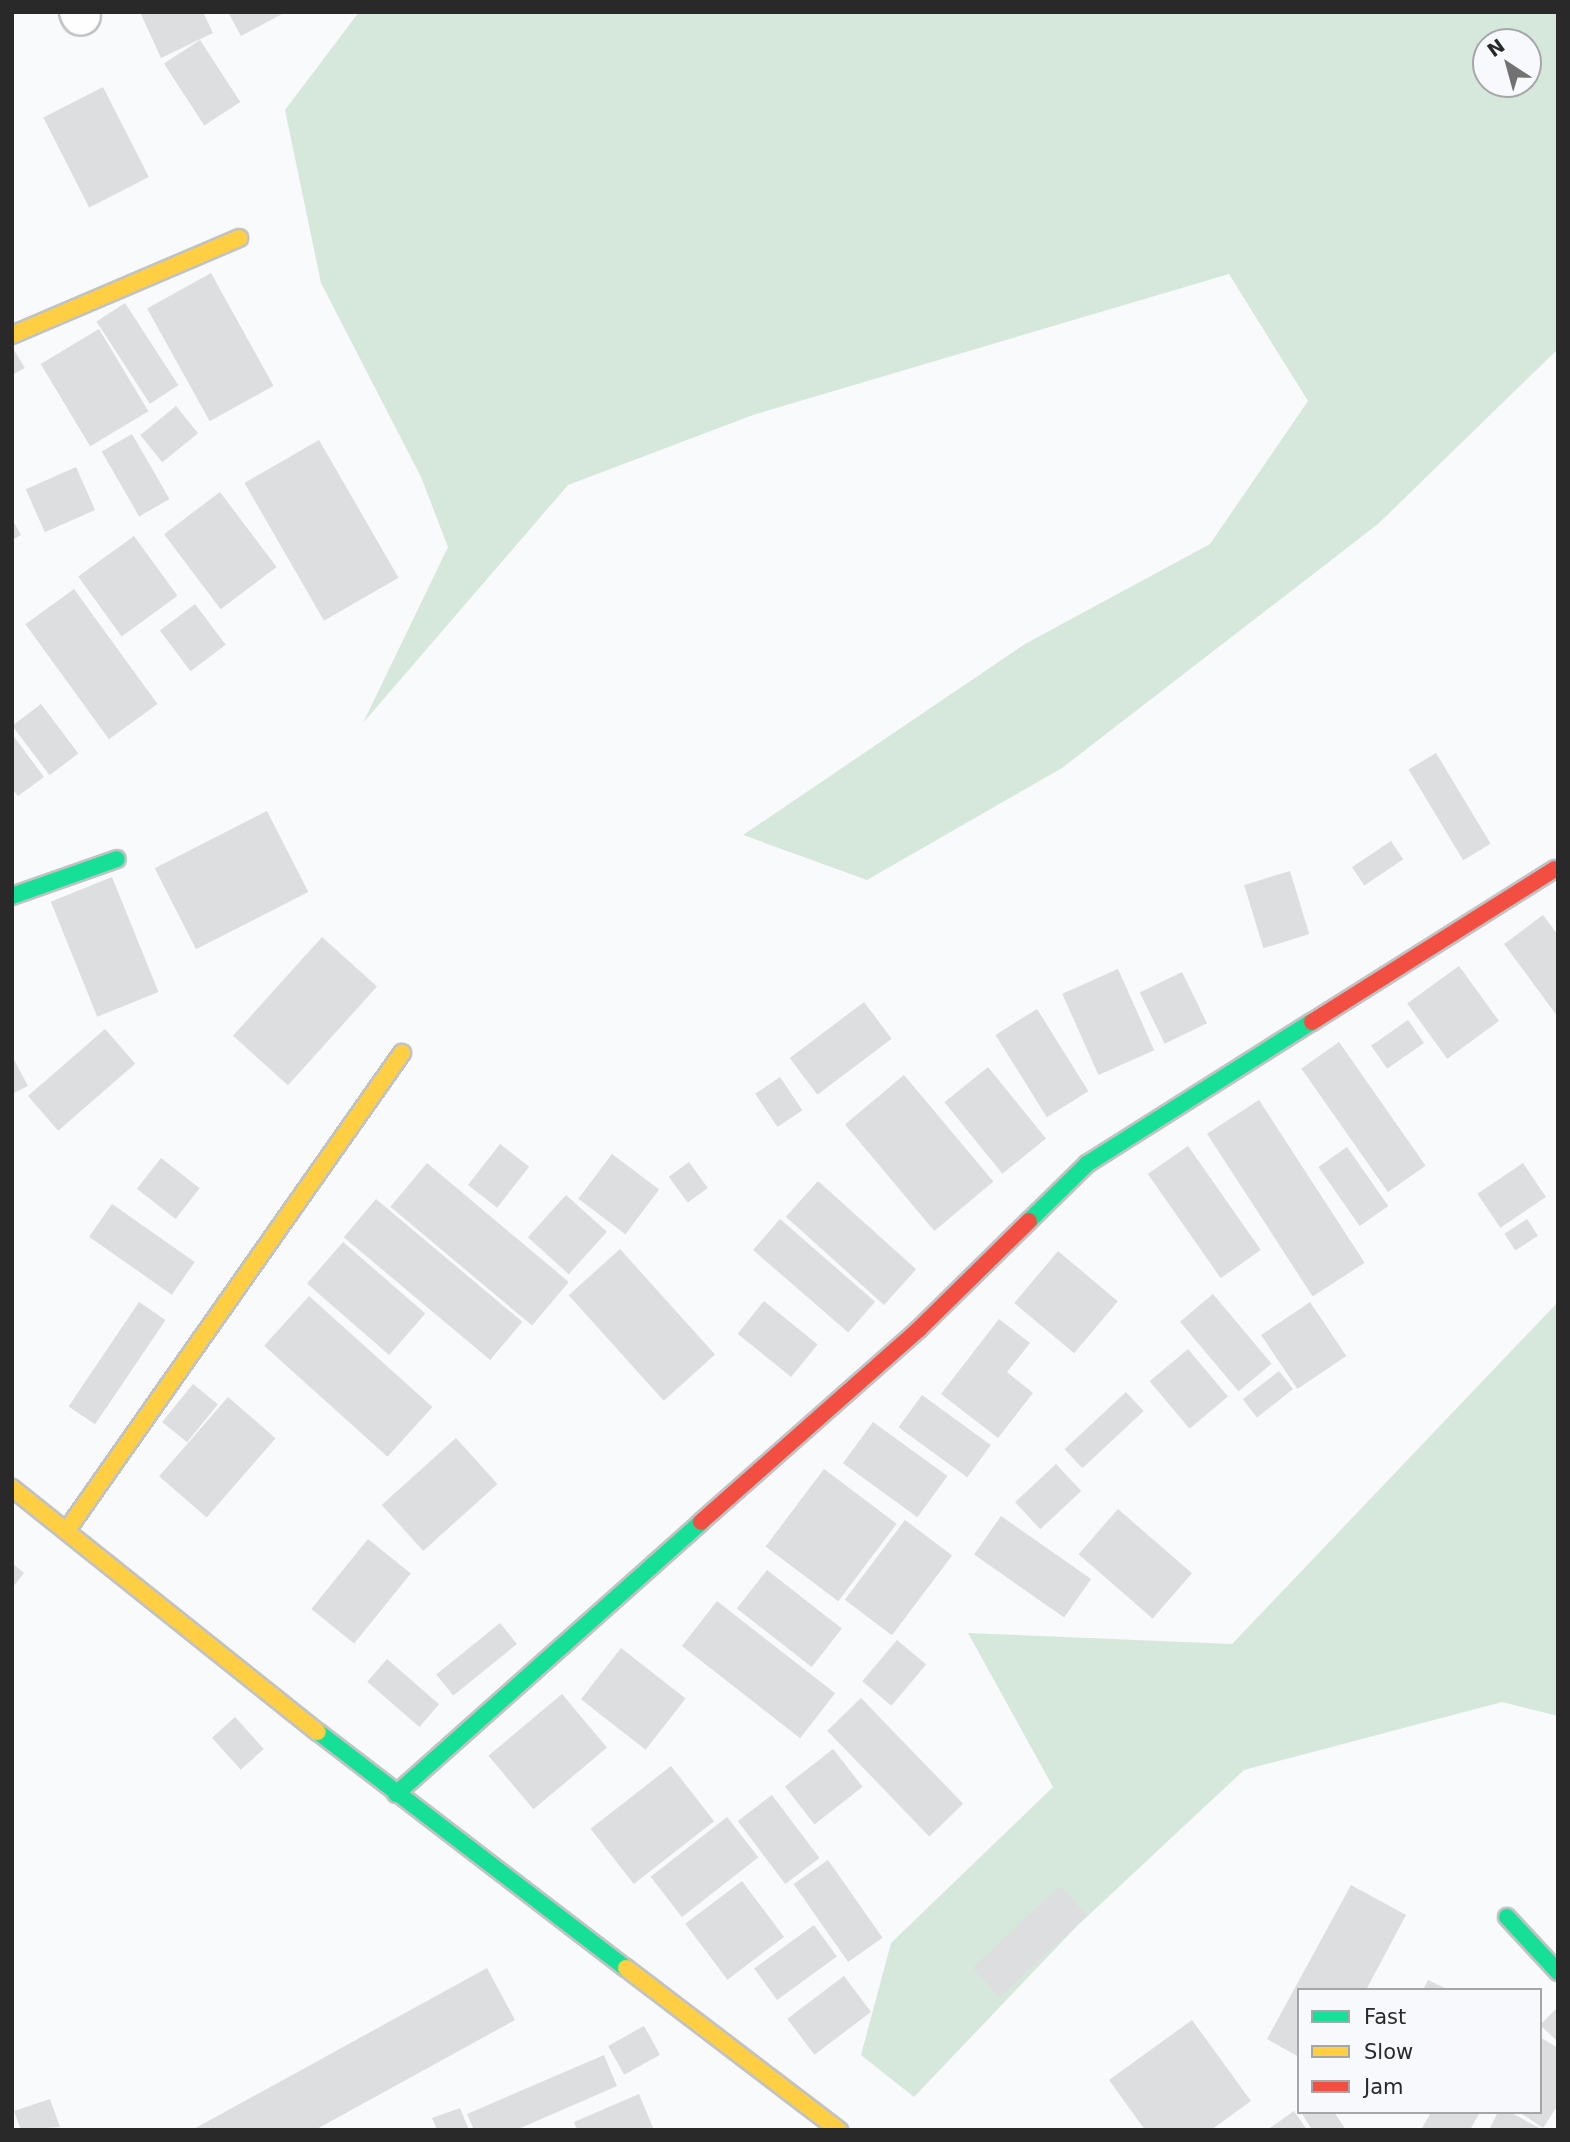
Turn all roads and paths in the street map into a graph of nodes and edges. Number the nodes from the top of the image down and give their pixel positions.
1 (239, 239) dead end
2 (12, 335) edge
3 (117, 859) dead end
4 (1555, 869) dead end
5 (12, 895) edge
6 (402, 1053) dead end
7 (12, 1488) edge
8 (67, 1530) junction
9 (396, 1794) junction
10 (1507, 1917) dead end
11 (1558, 1972) edge
12 (839, 2130) edge

1 - 2 street
3 - 5 street
4 - 9 street
6 - 8 street
7 - 8 street
8 - 9 street
9 - 12 street
10 - 11 street

